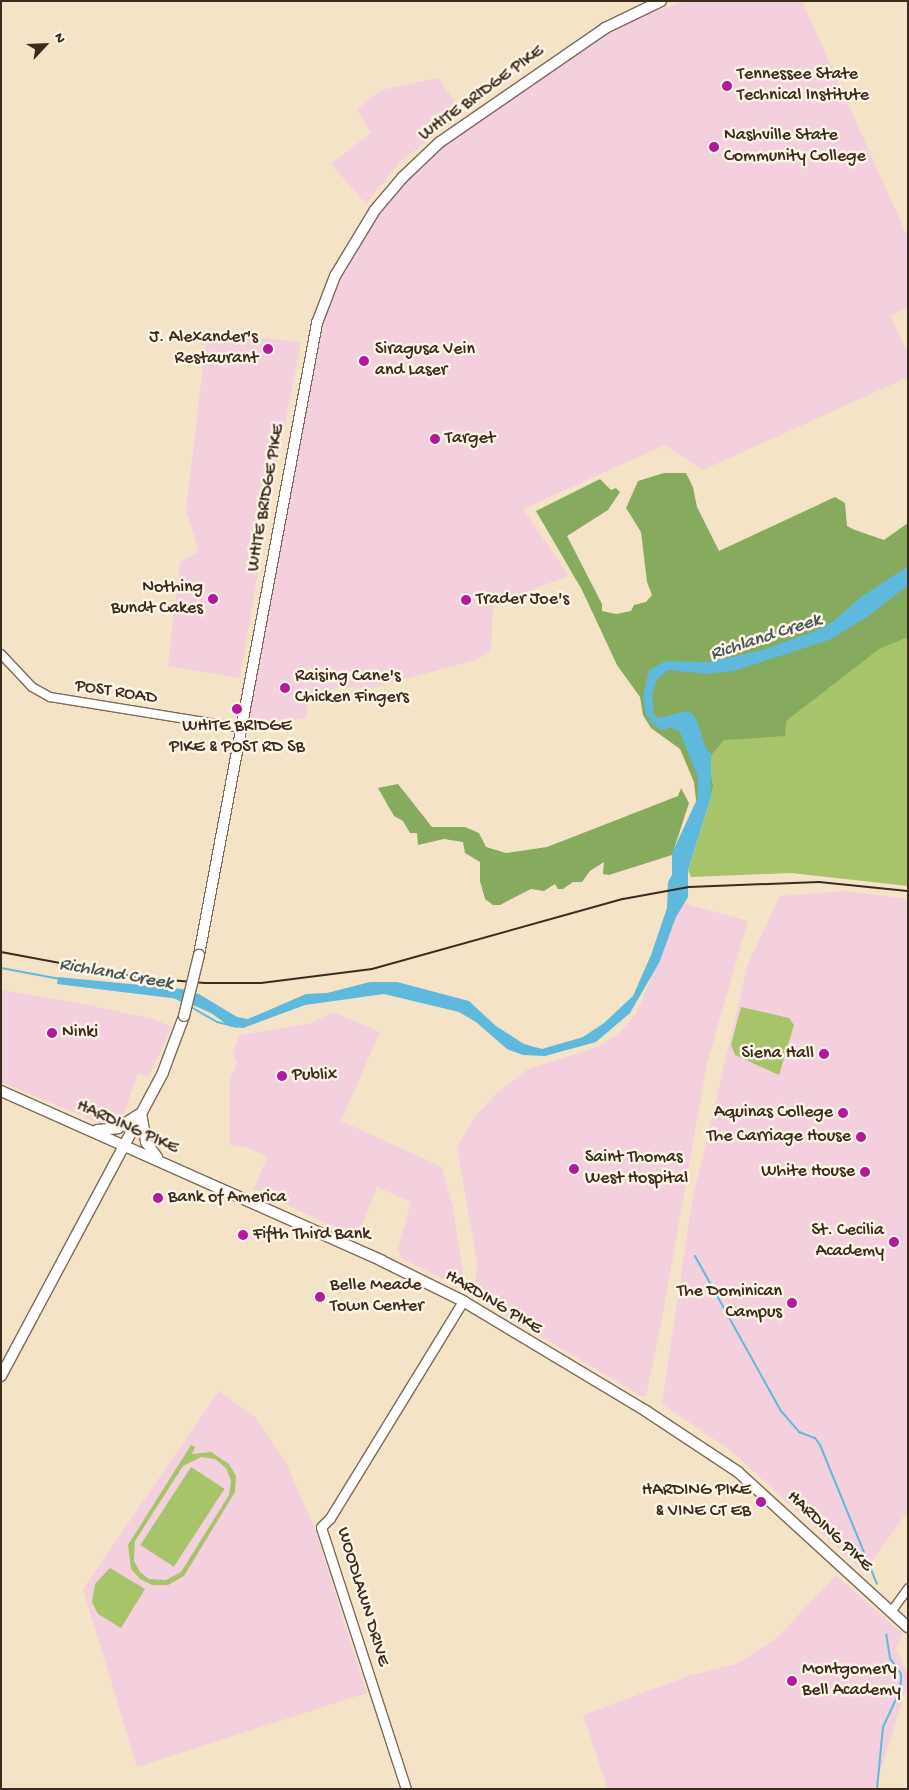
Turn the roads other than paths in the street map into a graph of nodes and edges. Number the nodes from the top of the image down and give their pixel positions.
1 (661, 1) edge
2 (1, 654) edge
3 (242, 728) junction
4 (1, 1091) edge
5 (141, 1113) junction
6 (92, 1130) junction
7 (125, 1144) junction
8 (164, 1162) junction
9 (463, 1301) junction
10 (1, 1376) edge
11 (908, 1589) edge
12 (891, 1612) junction
13 (908, 1627) edge
14 (406, 1789) edge

1 - 3 main road, WHITE BRIDGE PIKE
2 - 3 street, POST ROAD
3 - 5 main road, WHITE BRIDGE PIKE, bridge
4 - 6 main road, HARDING PIKE
5 - 6 main road
5 - 7 main road, WHITE BRIDGE PIKE
5 - 8 main road
6 - 7 main road, HARDING PIKE
7 - 8 main road, HARDING PIKE
7 - 10 main road, WHITE BRIDGE PIKE
8 - 9 main road, HARDING PIKE
9 - 12 main road, HARDING PIKE
9 - 14 main road, WOODLAWN DRIVE
11 - 12 street
12 - 13 main road, HARDING PIKE

